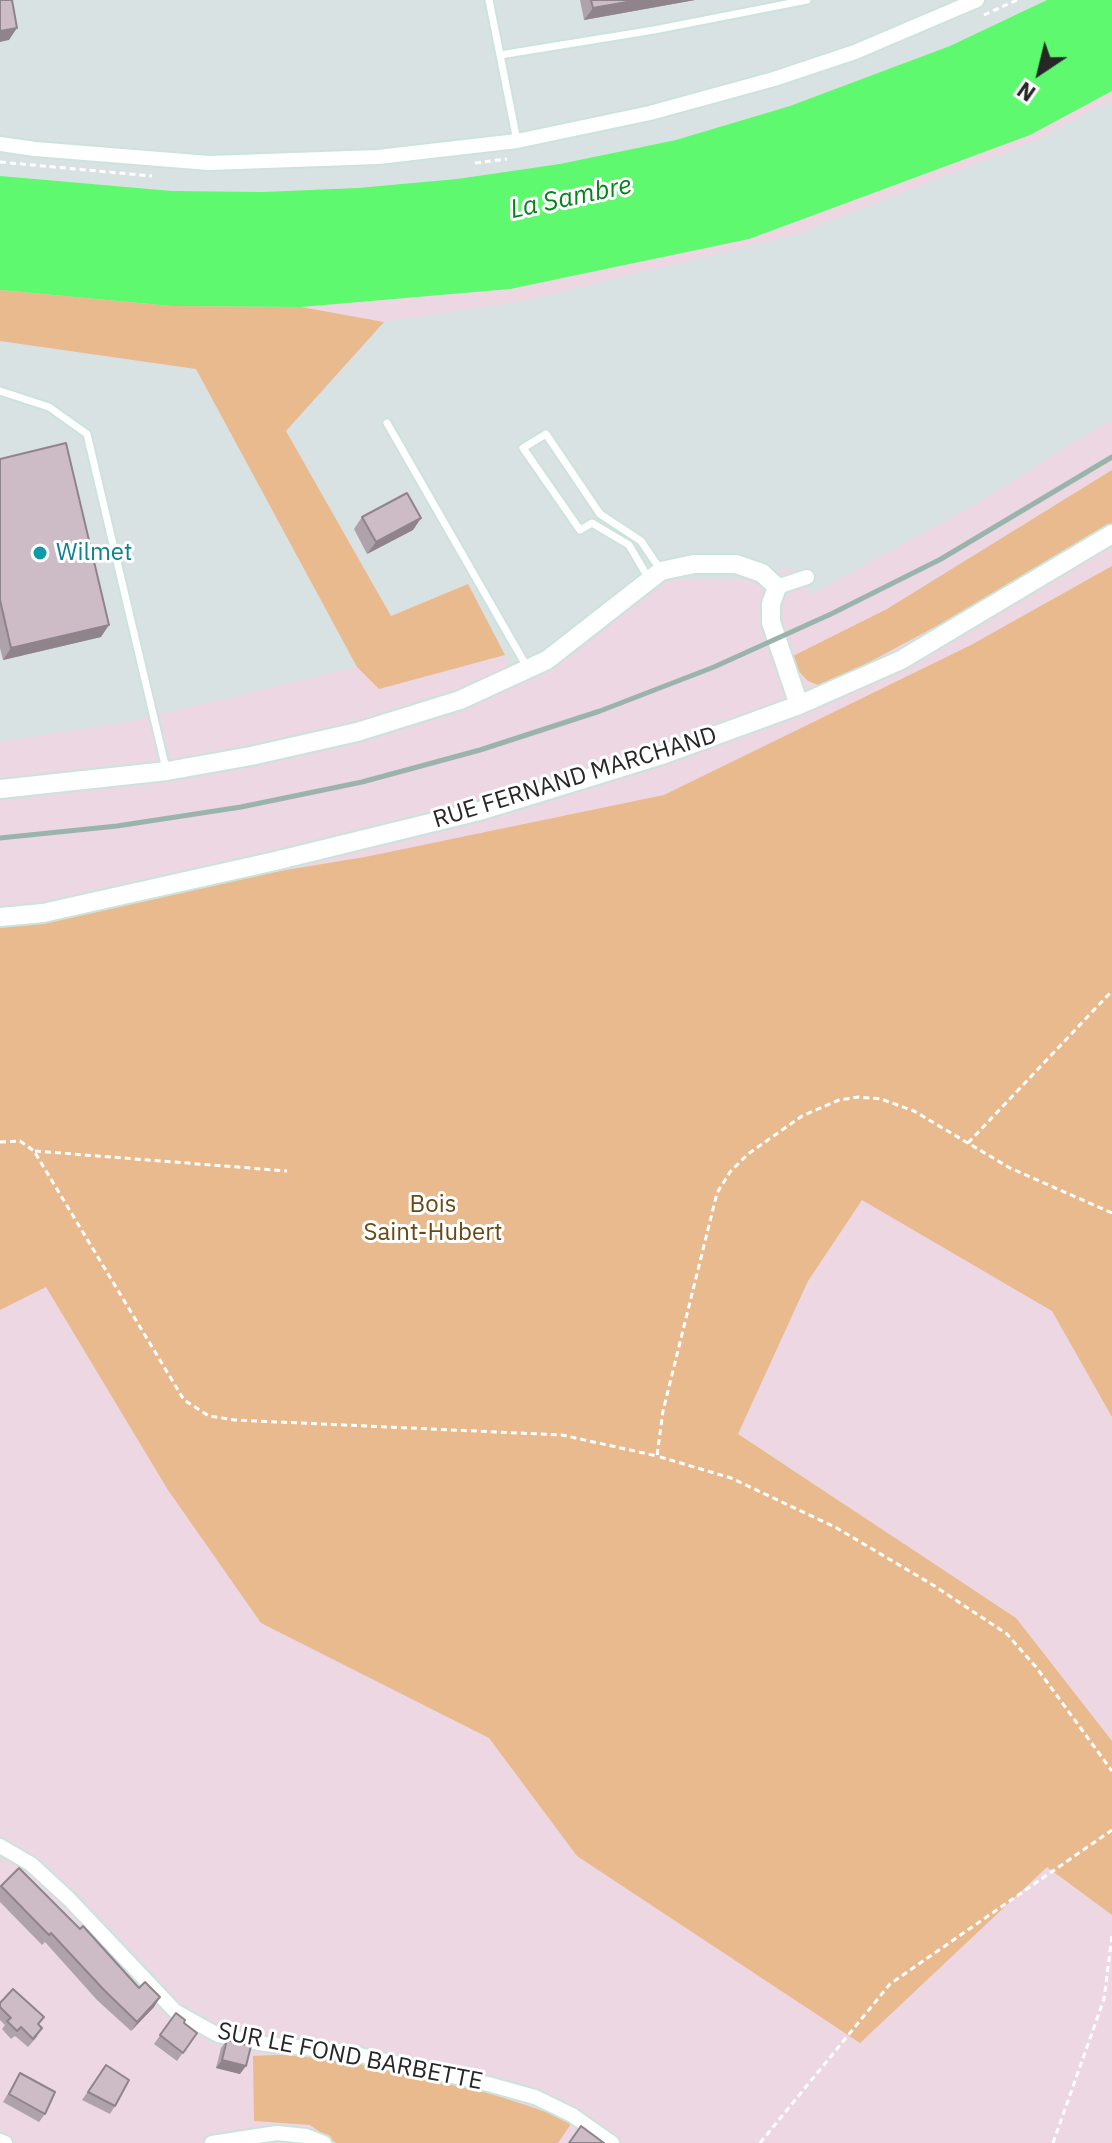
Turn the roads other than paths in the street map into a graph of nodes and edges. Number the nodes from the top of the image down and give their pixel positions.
1 (489, 0) edge
2 (807, 0) edge
3 (977, 0) edge
4 (500, 55) junction
5 (517, 141) junction
6 (0, 144) edge
7 (0, 391) edge
8 (387, 423) dead end
9 (1112, 534) edge
10 (655, 575) junction
11 (807, 577) dead end
12 (777, 587) junction
13 (528, 669) junction
14 (799, 705) junction
15 (167, 771) junction
16 (0, 789) edge
17 (0, 917) edge
18 (0, 1846) edge
19 (212, 2143) edge
20 (324, 2143) edge
21 (612, 2143) edge

1 - 4 lane
2 - 4 lane
3 - 5 street
4 - 5 lane
5 - 6 street
7 - 15 lane
8 - 13 lane
9 - 14 street, RUE FERNAND MARCHAND
10 - 10 lane
10 - 12 street
10 - 13 street
11 - 12 street
12 - 14 street
13 - 15 street
14 - 17 street, RUE FERNAND MARCHAND
15 - 16 street
18 - 21 street, SUR LE FOND BARBETTE
19 - 20 street

